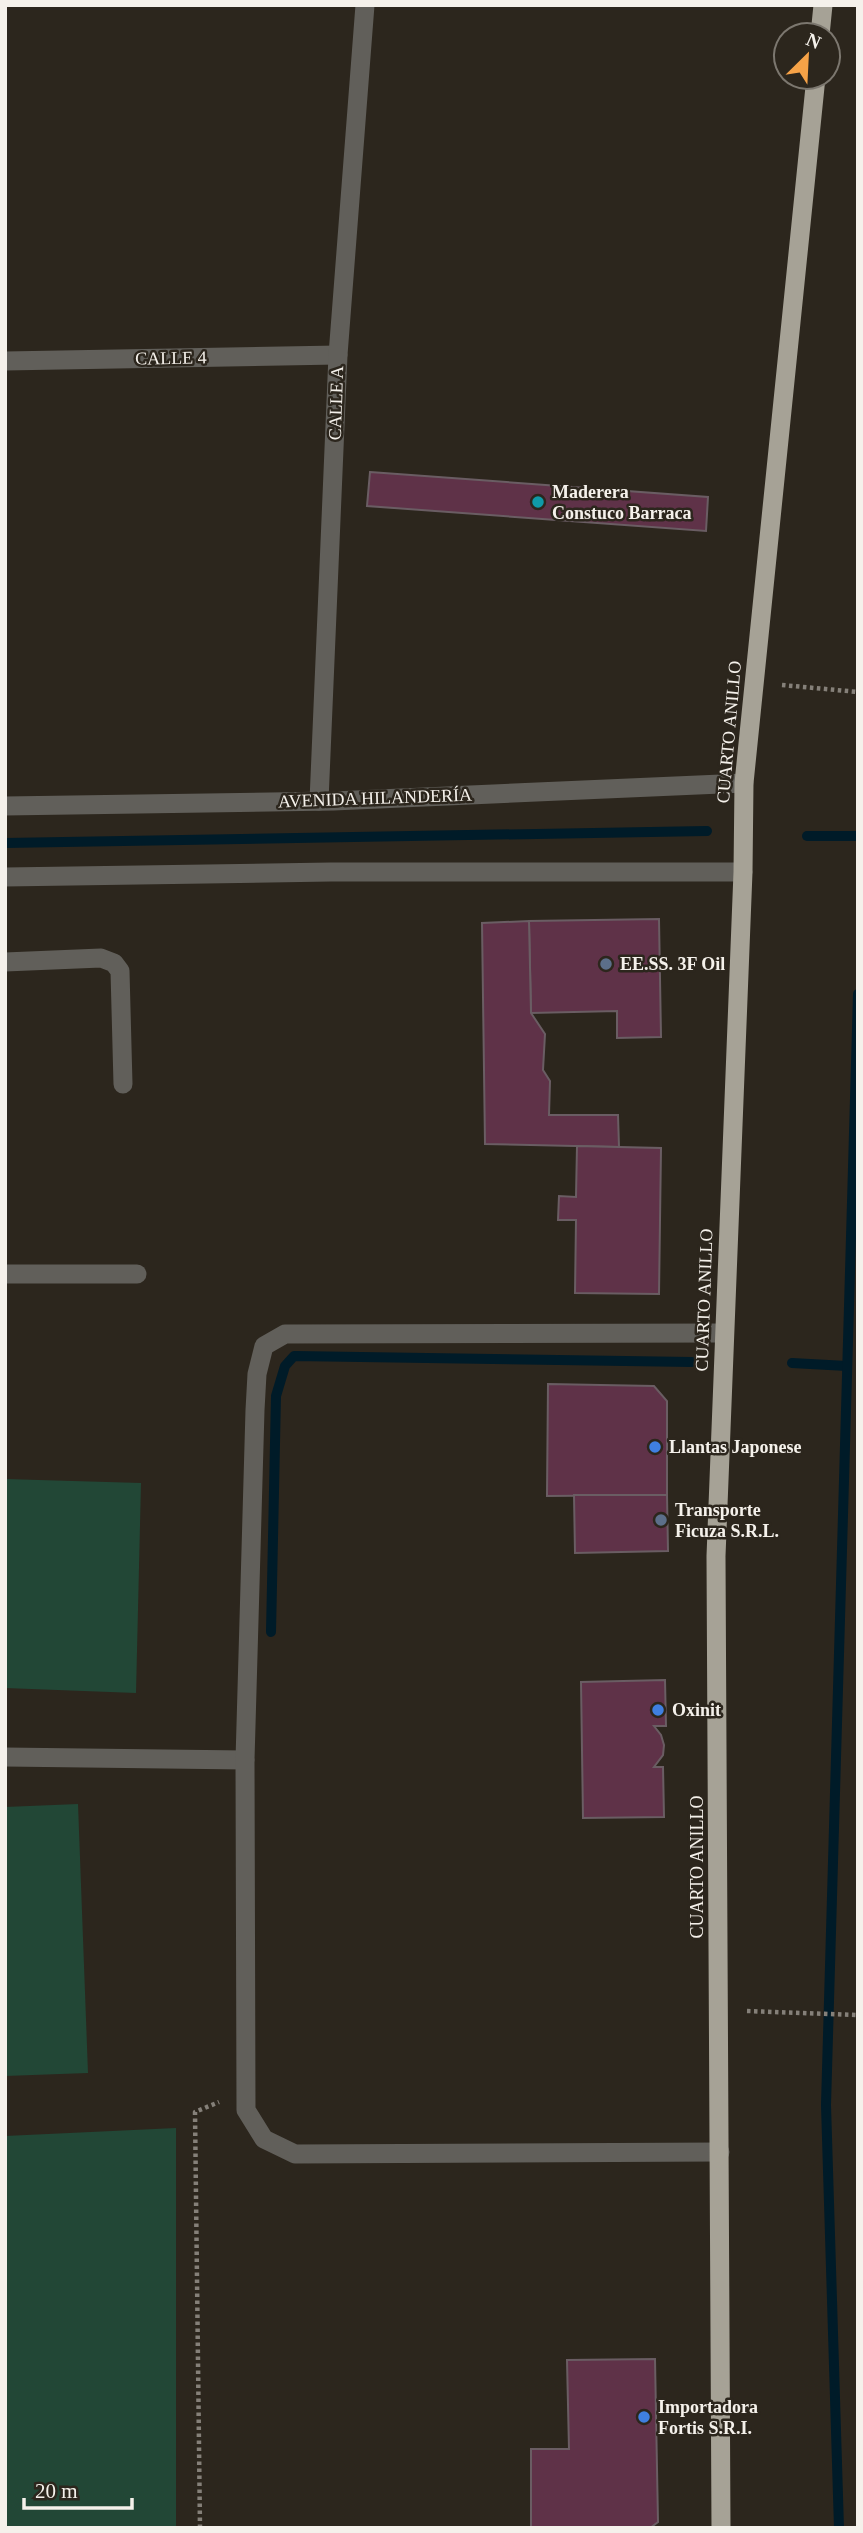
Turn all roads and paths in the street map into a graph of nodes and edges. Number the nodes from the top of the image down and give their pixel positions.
1 (365, 5) edge
2 (815, 91) edge
3 (338, 355) junction
4 (5, 361) edge
5 (754, 682) junction
6 (858, 692) edge
7 (744, 783) junction
8 (319, 801) junction
9 (5, 806) edge
10 (743, 872) junction
11 (5, 877) edge
12 (5, 962) edge
13 (122, 1084) dead end
14 (5, 1274) edge
15 (137, 1274) dead end
16 (724, 1333) junction
17 (5, 1757) edge
18 (245, 1760) junction
19 (747, 2011) dead end
20 (858, 2015) edge
21 (246, 2091) junction
22 (720, 2151) junction
23 (200, 2528) edge
24 (721, 2528) edge

1 - 3 street, CALLE A
2 - 5 highway, CUARTO ANILLO
3 - 4 street, CALLE 4
3 - 8 street, CALLE A
5 - 6 path
5 - 7 highway, CUARTO ANILLO
7 - 8 street, AVENIDA HILANDERÍA
7 - 10 highway, CUARTO ANILLO
8 - 9 street, AVENIDA HILANDERÍA
10 - 11 street
10 - 16 highway, CUARTO ANILLO
12 - 13 street
14 - 15 street
16 - 18 street
16 - 22 highway, CUARTO ANILLO
17 - 18 street
18 - 21 street
19 - 20 path
21 - 22 street
21 - 23 path
22 - 24 highway, CUARTO ANILLO

